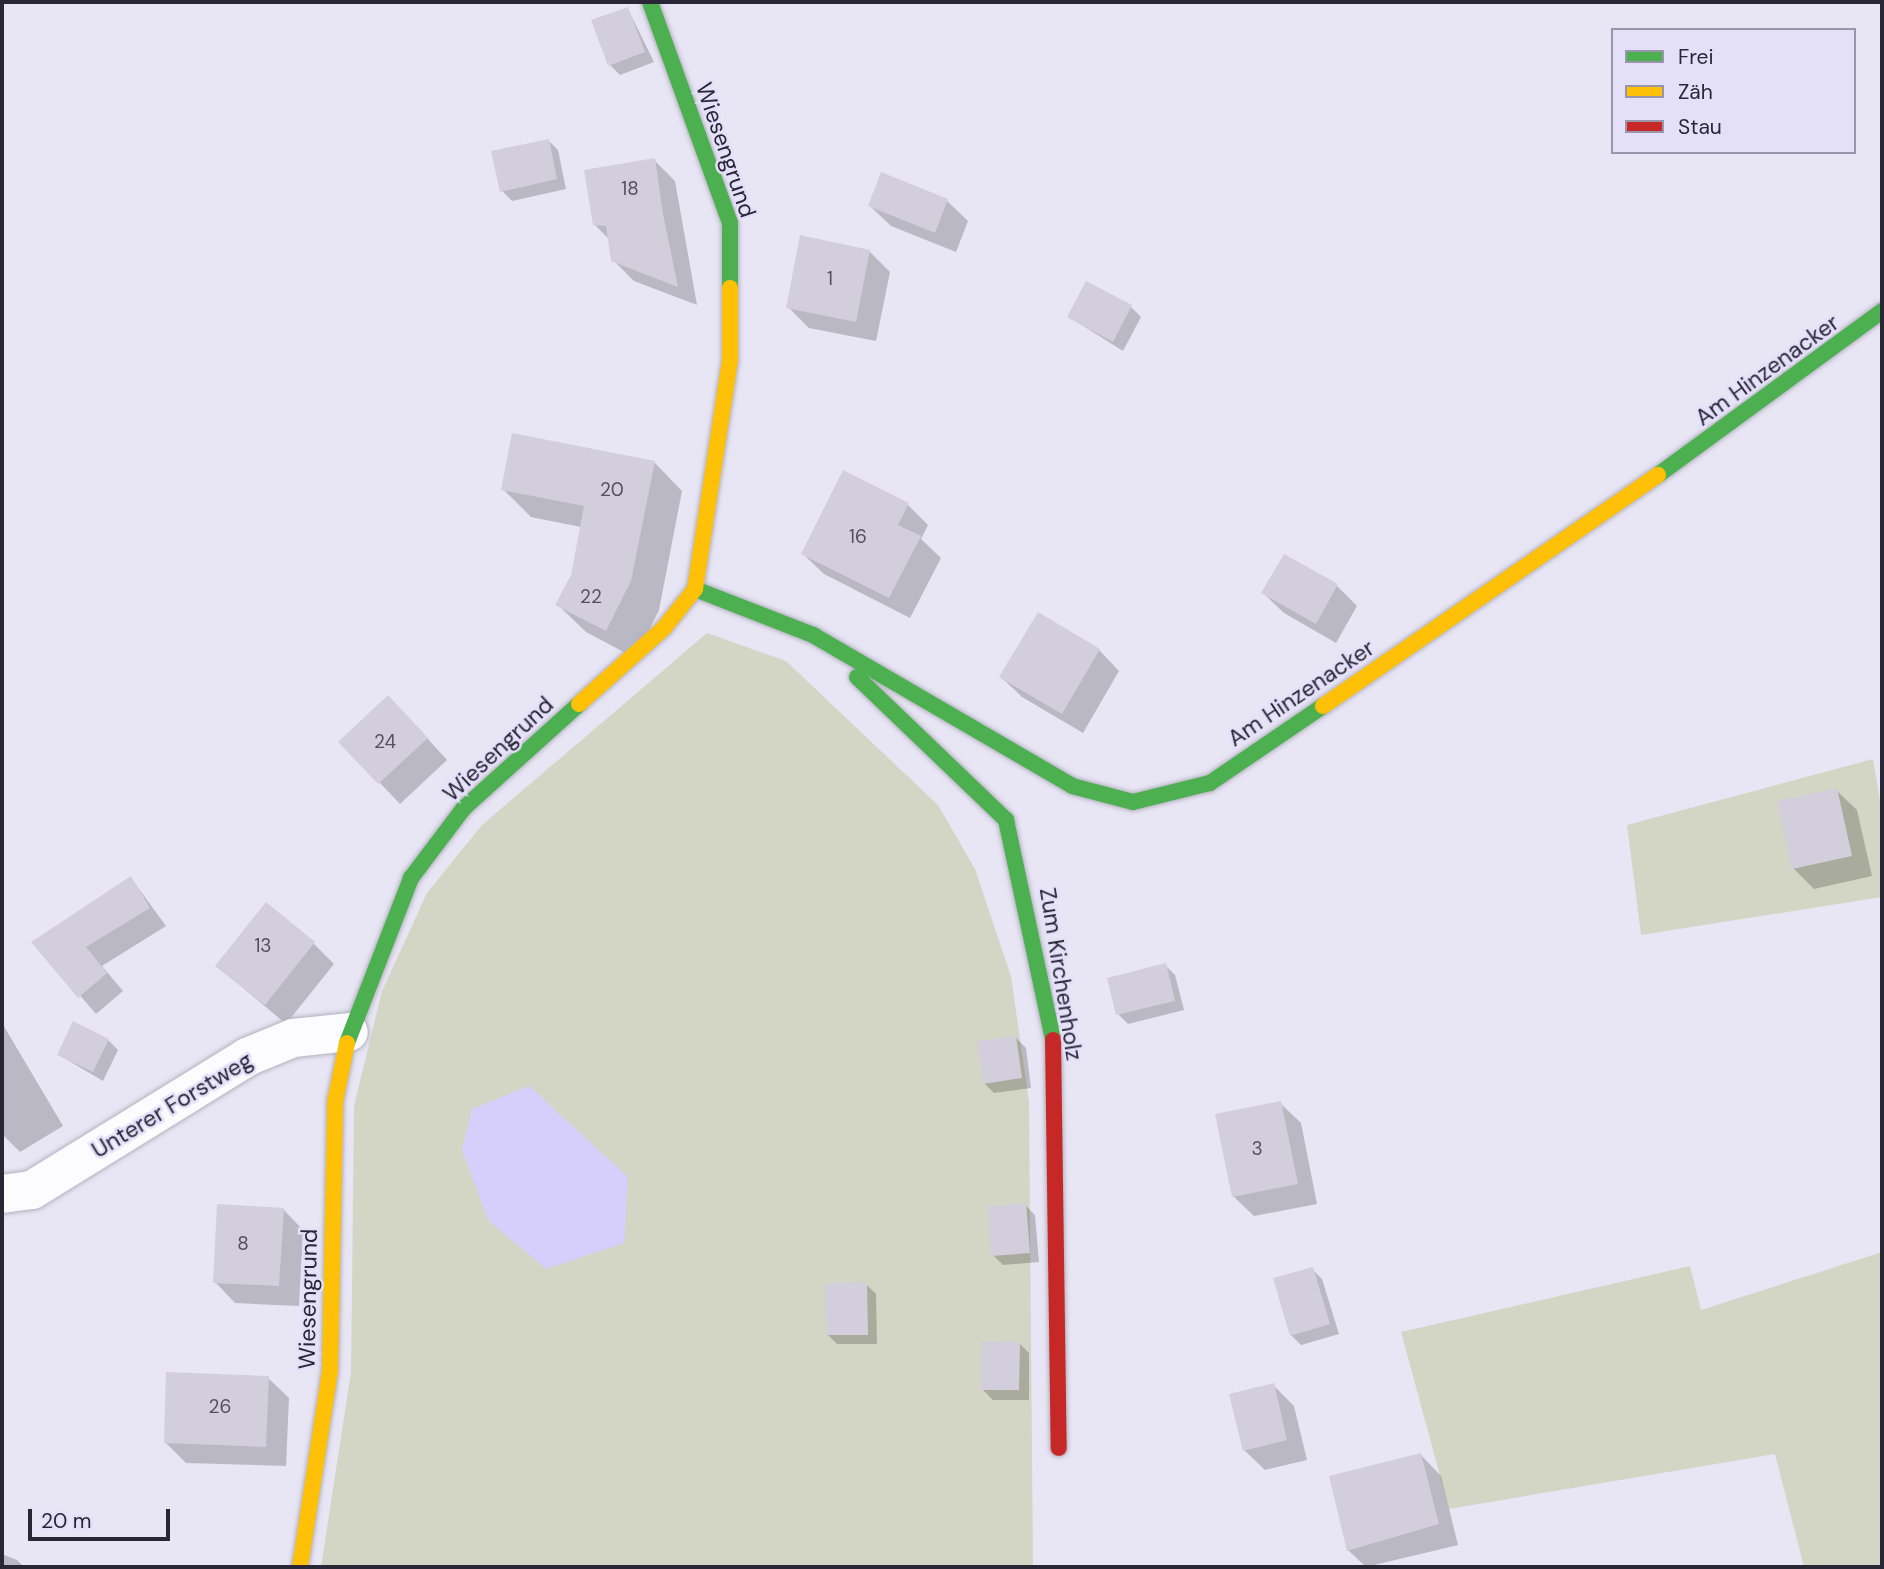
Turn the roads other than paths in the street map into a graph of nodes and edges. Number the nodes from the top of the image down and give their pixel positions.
1 (650, 2) edge
2 (1882, 311) edge
3 (695, 589) junction
4 (813, 635) junction
5 (349, 1031) junction
6 (2, 1194) edge
7 (1059, 1448) dead end
8 (300, 1567) edge

1 - 3 street, Wiesengrund
2 - 4 street, Am Hinzenacker
3 - 4 street, Am Hinzenacker
3 - 5 street, Wiesengrund
4 - 7 street, Zum Kirchenholz
5 - 6 street, Unterer Forstweg
5 - 8 street, Wiesengrund

